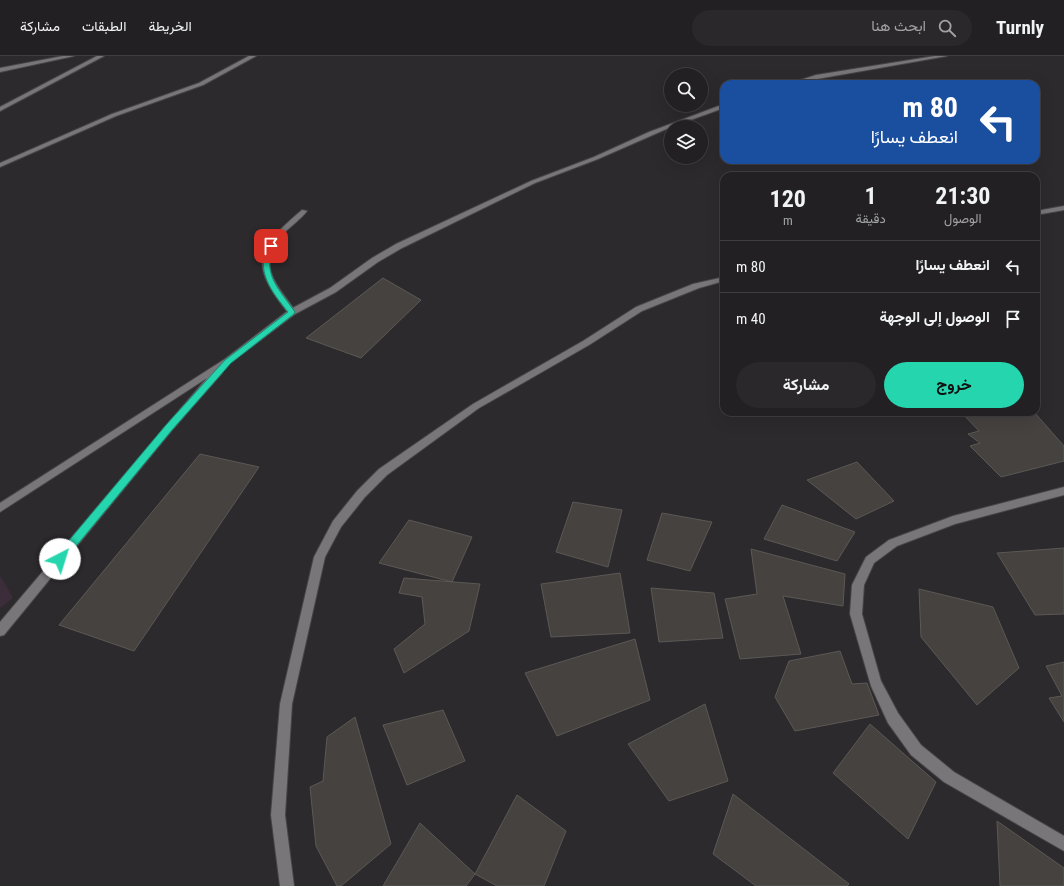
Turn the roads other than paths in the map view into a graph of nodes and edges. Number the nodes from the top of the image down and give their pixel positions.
1 (71, 56) edge
2 (101, 56) edge
3 (252, 56) edge
4 (944, 56) edge
5 (0, 70) edge
6 (805, 80) edge
7 (720, 107) edge
8 (0, 109) edge
9 (0, 164) edge
10 (1064, 208) edge
11 (304, 211) dead end
12 (1040, 212) edge
13 (720, 280) edge
14 (292, 312) junction
15 (228, 362) junction
16 (1064, 491) edge
17 (0, 508) edge
18 (0, 631) edge
19 (1064, 844) edge
20 (287, 886) edge

1 - 5 street
2 - 8 street
3 - 9 street
4 - 6 street
7 - 14 street
10 - 12 street
11 - 14 street
13 - 20 street
14 - 15 street
15 - 17 street
15 - 18 street
16 - 19 street

